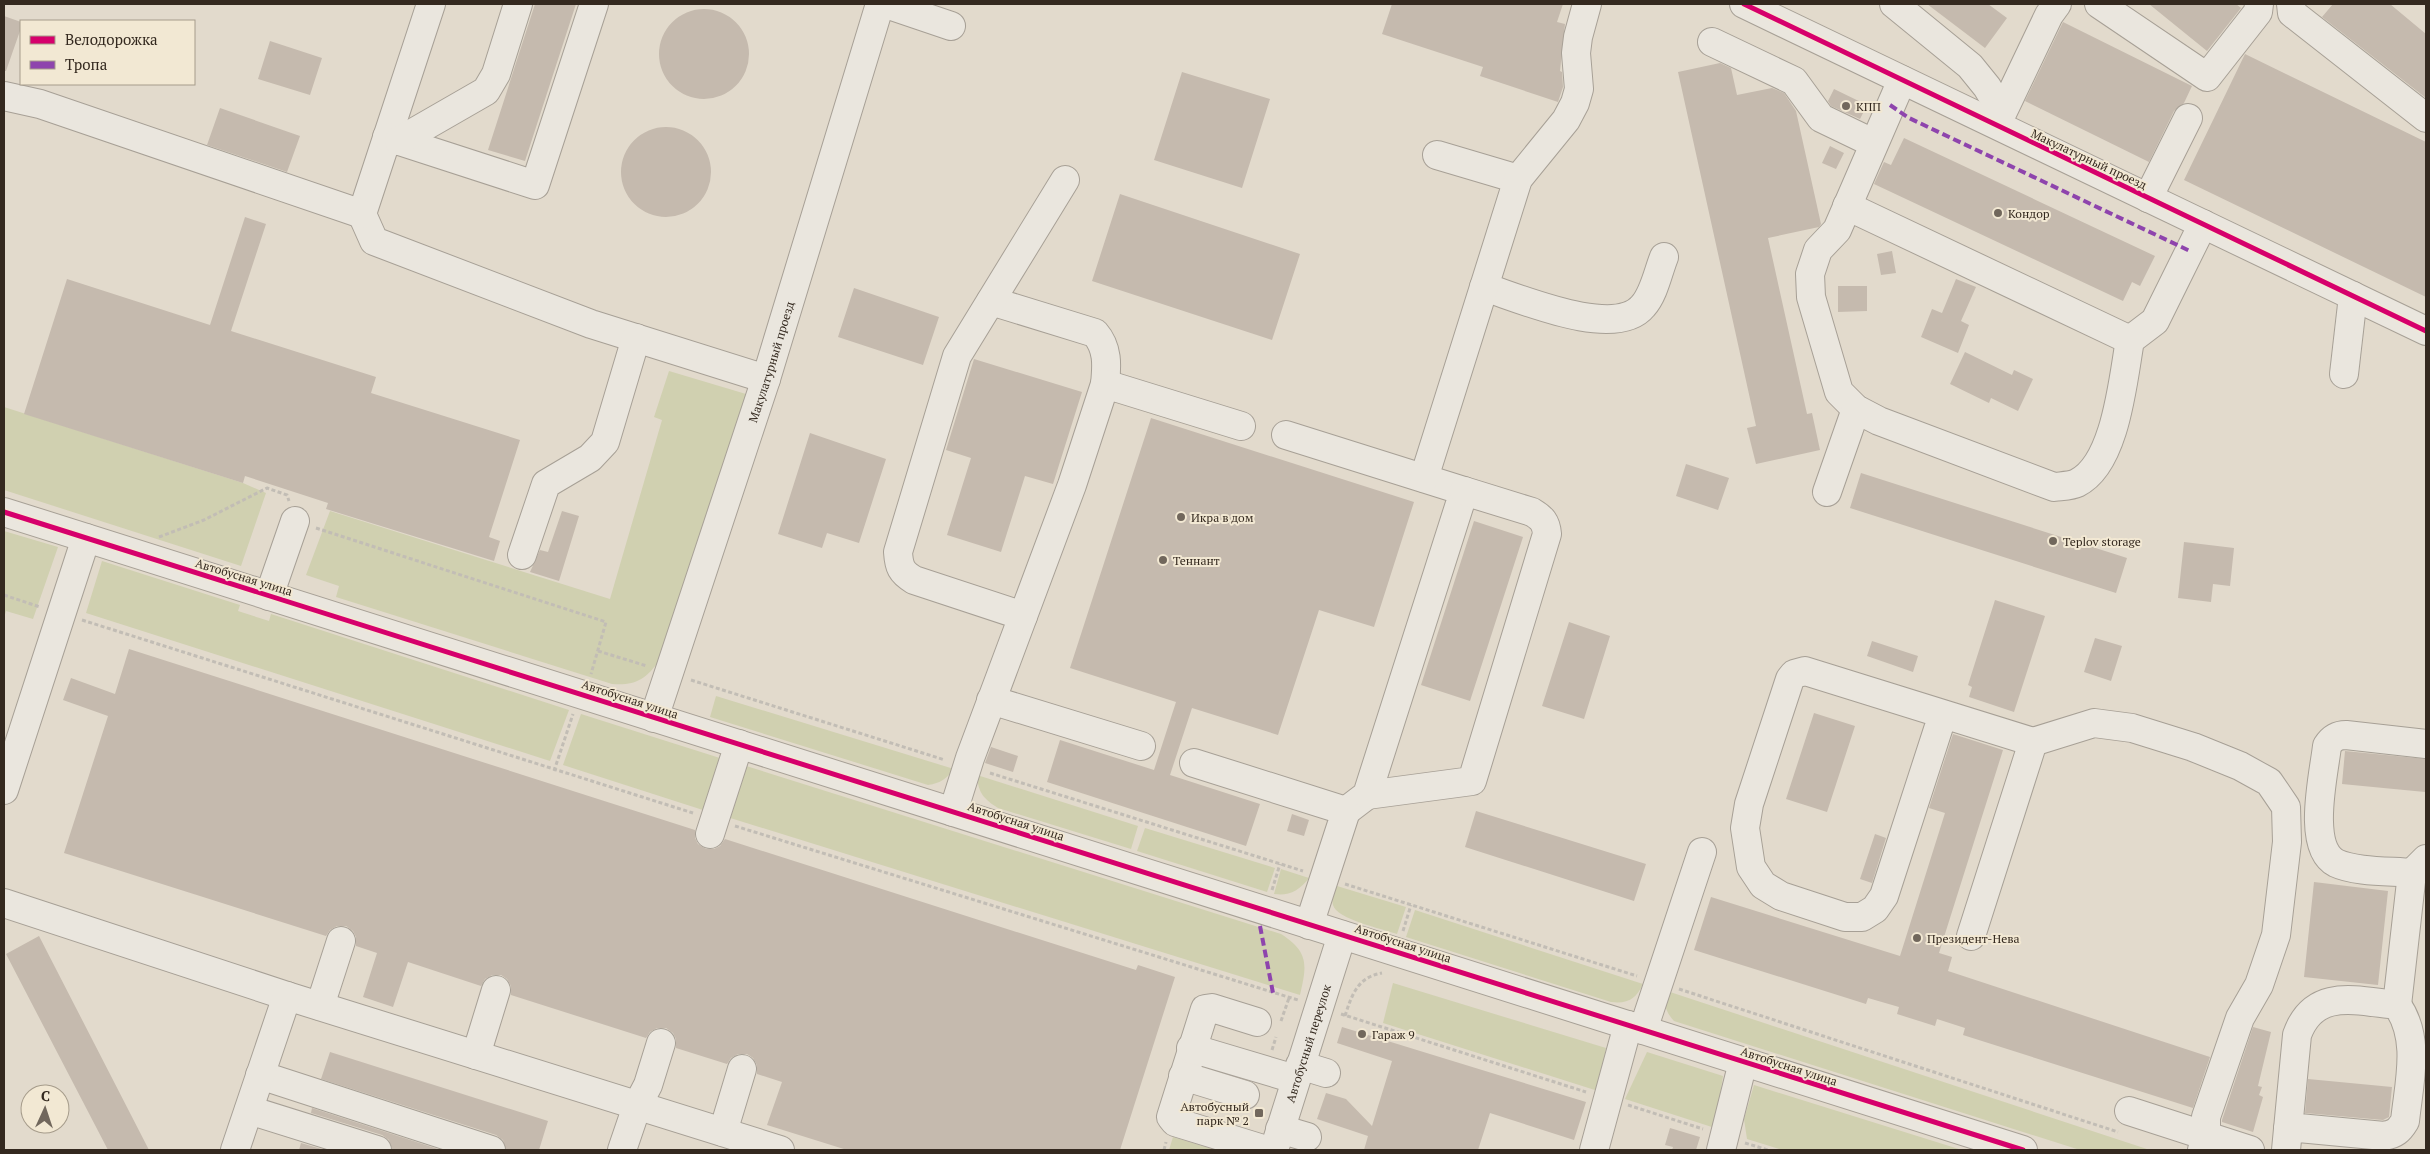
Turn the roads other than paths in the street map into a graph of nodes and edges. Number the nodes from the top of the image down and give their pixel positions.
1 (431, 4) edge
2 (518, 4) edge
3 (594, 4) edge
4 (880, 4) edge
5 (886, 4) edge
6 (1587, 4) edge
7 (1744, 4) edge
8 (1894, 4) edge
9 (2057, 4) edge
10 (2099, 4) edge
11 (2259, 4) edge
12 (2291, 4) edge
13 (951, 26) dead end
14 (1712, 42) dead end
15 (1902, 80) junction
16 (4, 96) edge
17 (2188, 118) dead end
18 (2426, 118) edge
19 (1999, 119) junction
20 (393, 139) junction
21 (1873, 143) junction
22 (1437, 155) dead end
23 (1518, 179) junction
24 (1066, 180) dead end
25 (2148, 198) junction
26 (1847, 206) junction
27 (362, 214) junction
28 (2203, 224) junction
29 (1664, 257) dead end
30 (1484, 287) junction
31 (2353, 296) junction
32 (991, 301) junction
33 (2426, 331) edge
34 (636, 338) junction
35 (2130, 340) junction
36 (2344, 374) dead end
37 (766, 379) junction
38 (1105, 384) junction
39 (1856, 409) junction
40 (1241, 426) dead end
41 (1286, 435) dead end
42 (1424, 478) junction
43 (1464, 491) junction
44 (1827, 492) dead end
45 (4, 512) edge
46 (294, 521) road end
47 (86, 538) junction
48 (522, 555) dead end
49 (269, 596) junction
50 (1023, 616) junction
51 (991, 700) junction
52 (1943, 714) junction
53 (654, 718) junction
54 (2033, 742) junction
55 (739, 744) junction
56 (2426, 744) edge
57 (1142, 746) dead end
58 (1194, 763) dead end
59 (4, 790) edge
60 (1367, 794) junction
61 (1346, 811) junction
62 (953, 812) junction
63 (712, 827) road end
64 (1702, 852) dead end
65 (2419, 866) edge
66 (4, 903) edge
67 (1309, 924) junction
68 (1342, 935) junction
69 (1971, 936) dead end
70 (341, 941) dead end
71 (496, 990) dead end
72 (286, 996) junction
73 (2397, 1005) junction
74 (320, 1006) junction
75 (1257, 1022) dead end
76 (1636, 1028) junction
77 (661, 1043) dead end
78 (1192, 1048) junction
79 (476, 1056) junction
80 (1743, 1062) junction
81 (742, 1069) dead end
82 (1298, 1072) junction
83 (1326, 1073) dead end
84 (1183, 1076) junction
85 (254, 1093) junction
86 (1245, 1095) dead end
87 (637, 1106) junction
88 (2127, 1123) road end
89 (722, 1132) junction
90 (1307, 1137) dead end
91 (2287, 1139) edge
92 (1273, 1143) edge
93 (1723, 1143) edge
94 (2204, 1143) edge
95 (235, 1150) edge
96 (377, 1150) edge
97 (434, 1150) edge
98 (491, 1150) edge
99 (622, 1150) edge
100 (780, 1150) edge
101 (1594, 1150) edge
102 (2023, 1150) edge
103 (2250, 1150) edge

1 - 20 street
2 - 20 street
3 - 20 street
4 - 37 street, Макулатурный проезд
5 - 13 street
6 - 23 street
7 - 15 street, Макулатурный проезд
8 - 19 street
9 - 19 street
10 - 11 street
12 - 18 street
14 - 21 street
15 - 19 street, Макулатурный проезд
15 - 21 street
16 - 27 street
17 - 25 street
19 - 25 street, Макулатурный проезд
20 - 27 street
21 - 26 street
22 - 23 street
23 - 30 street
24 - 32 street
25 - 28 street, Макулатурный проезд
26 - 35 street
26 - 39 street
27 - 34 street
28 - 31 street, Макулатурный проезд
28 - 35 street
29 - 30 street
30 - 42 street
31 - 33 street, Макулатурный проезд
31 - 36 street
32 - 38 street
32 - 50 street
34 - 37 street
34 - 48 street
35 - 39 street
37 - 53 street, Макулатурный проезд
38 - 40 street
38 - 50 street
39 - 44 street
41 - 42 street
42 - 43 street
43 - 60 street
43 - 60 street
45 - 47 street, Автобусная улица
46 - 49 street
47 - 49 street, Автобусная улица
47 - 59 street
49 - 53 street, Автобусная улица
50 - 51 street
51 - 57 street
51 - 62 street
52 - 52 street
52 - 54 street
53 - 55 street, Автобусная улица
54 - 69 street
54 - 94 street
55 - 62 street, Автобусная улица
55 - 63 street
56 - 65 street
58 - 61 street
60 - 61 street
61 - 67 street
62 - 67 street, Автобусная улица
64 - 76 street
65 - 73 street
66 - 72 street
67 - 68 street, Автобусная улица
68 - 76 street, Автобусная улица
68 - 82 street, Автобусный переулок
70 - 74 street
71 - 79 street
72 - 74 street
72 - 85 street
73 - 91 street
73 - 91 street
74 - 79 street
75 - 78 street
76 - 80 street, Автобусная улица
76 - 101 street
77 - 87 street
78 - 82 street
78 - 84 street
79 - 87 street
80 - 93 street
80 - 102 street, Автобусная улица
81 - 89 street
82 - 83 street
82 - 92 street, Автобусный переулок
84 - 86 street
84 - 92 street
85 - 95 street
85 - 96 street
85 - 97 street
85 - 98 street
87 - 89 street
87 - 99 street
88 - 94 street
89 - 100 street
90 - 92 street
94 - 103 street

